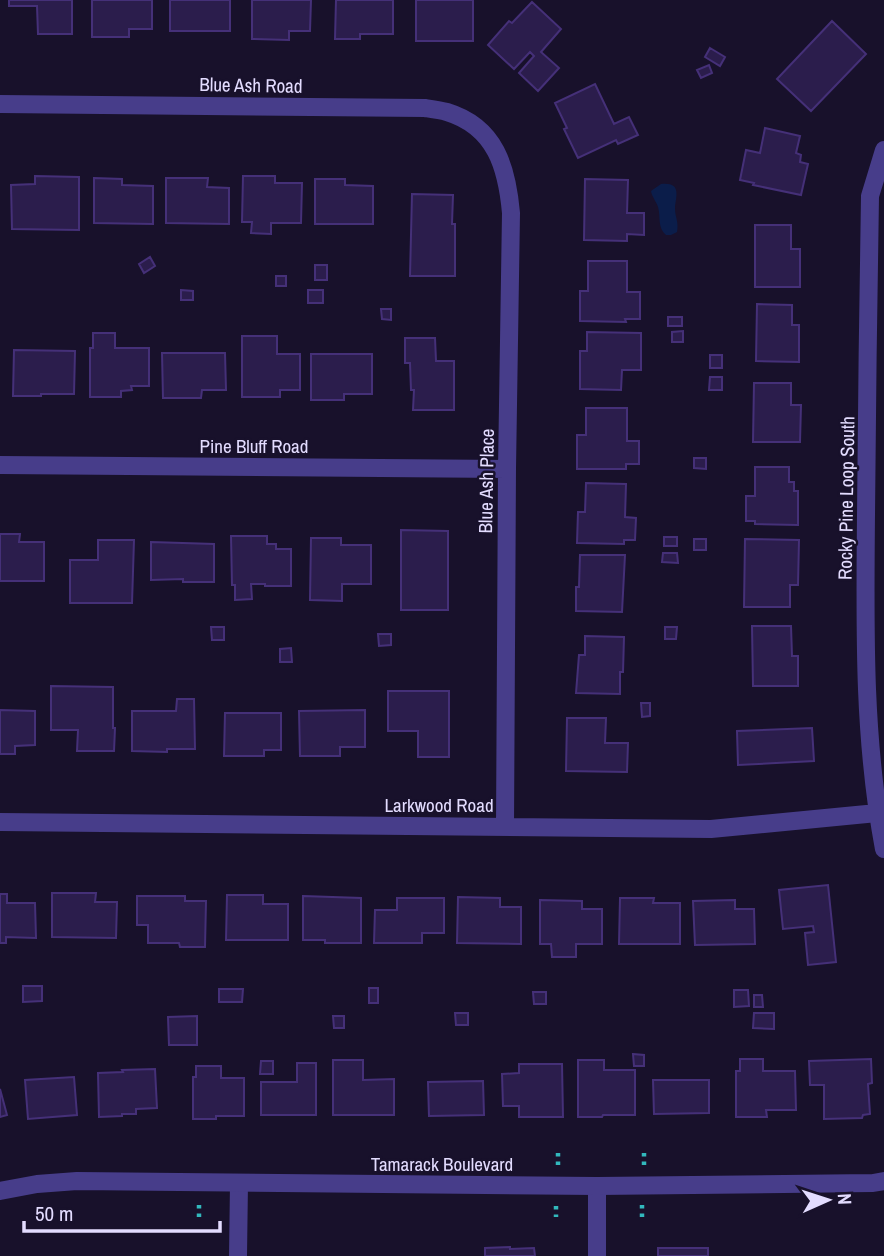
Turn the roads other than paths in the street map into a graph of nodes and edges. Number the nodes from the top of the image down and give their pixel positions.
1 (0, 104) edge
2 (491, 141) joint
3 (884, 150) edge
4 (0, 464) edge
5 (507, 469) junction
6 (877, 813) junction
7 (0, 822) edge
8 (505, 826) junction
9 (884, 849) edge
10 (884, 1181) edge
11 (239, 1183) junction
12 (597, 1186) junction
13 (0, 1191) edge
14 (239, 1256) edge
15 (597, 1256) edge

1 - 2 street, Blue Ash Road
2 - 5 street, Blue Ash Place
3 - 6 street, Rocky Pine Loop South
4 - 5 street, Pine Bluff Road
5 - 8 street, Blue Ash Place
6 - 8 street, Larkwood Road
6 - 9 street, Rocky Pine Loop South
7 - 8 street, Larkwood Road
10 - 12 street, Tamarack Boulevard
11 - 12 street, Tamarack Boulevard
11 - 13 street, Tamarack Boulevard
11 - 14 street
12 - 15 street

